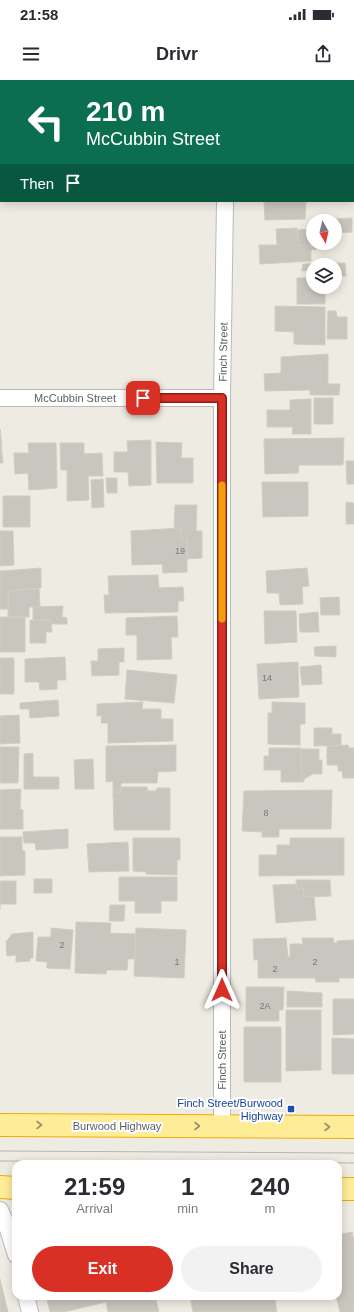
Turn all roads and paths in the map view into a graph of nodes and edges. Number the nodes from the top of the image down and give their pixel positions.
1 (225, 202) edge
2 (0, 398) edge
3 (222, 398) junction
4 (0, 1125) edge
5 (222, 1126) junction
6 (354, 1127) edge
7 (0, 1187) edge
8 (12, 1188) edge
9 (342, 1189) edge
10 (354, 1189) edge
11 (0, 1210) edge
12 (12, 1242) edge
13 (27, 1300) edge
14 (30, 1312) edge

1 - 3 street, Finch Street
2 - 3 street, McCubbin Street
3 - 5 street, Finch Street
4 -> 5 highway, Burwood Highway
5 -> 6 highway, Burwood Highway
7 - 8 highway
9 - 10 highway
11 - 12 street
13 - 14 street

